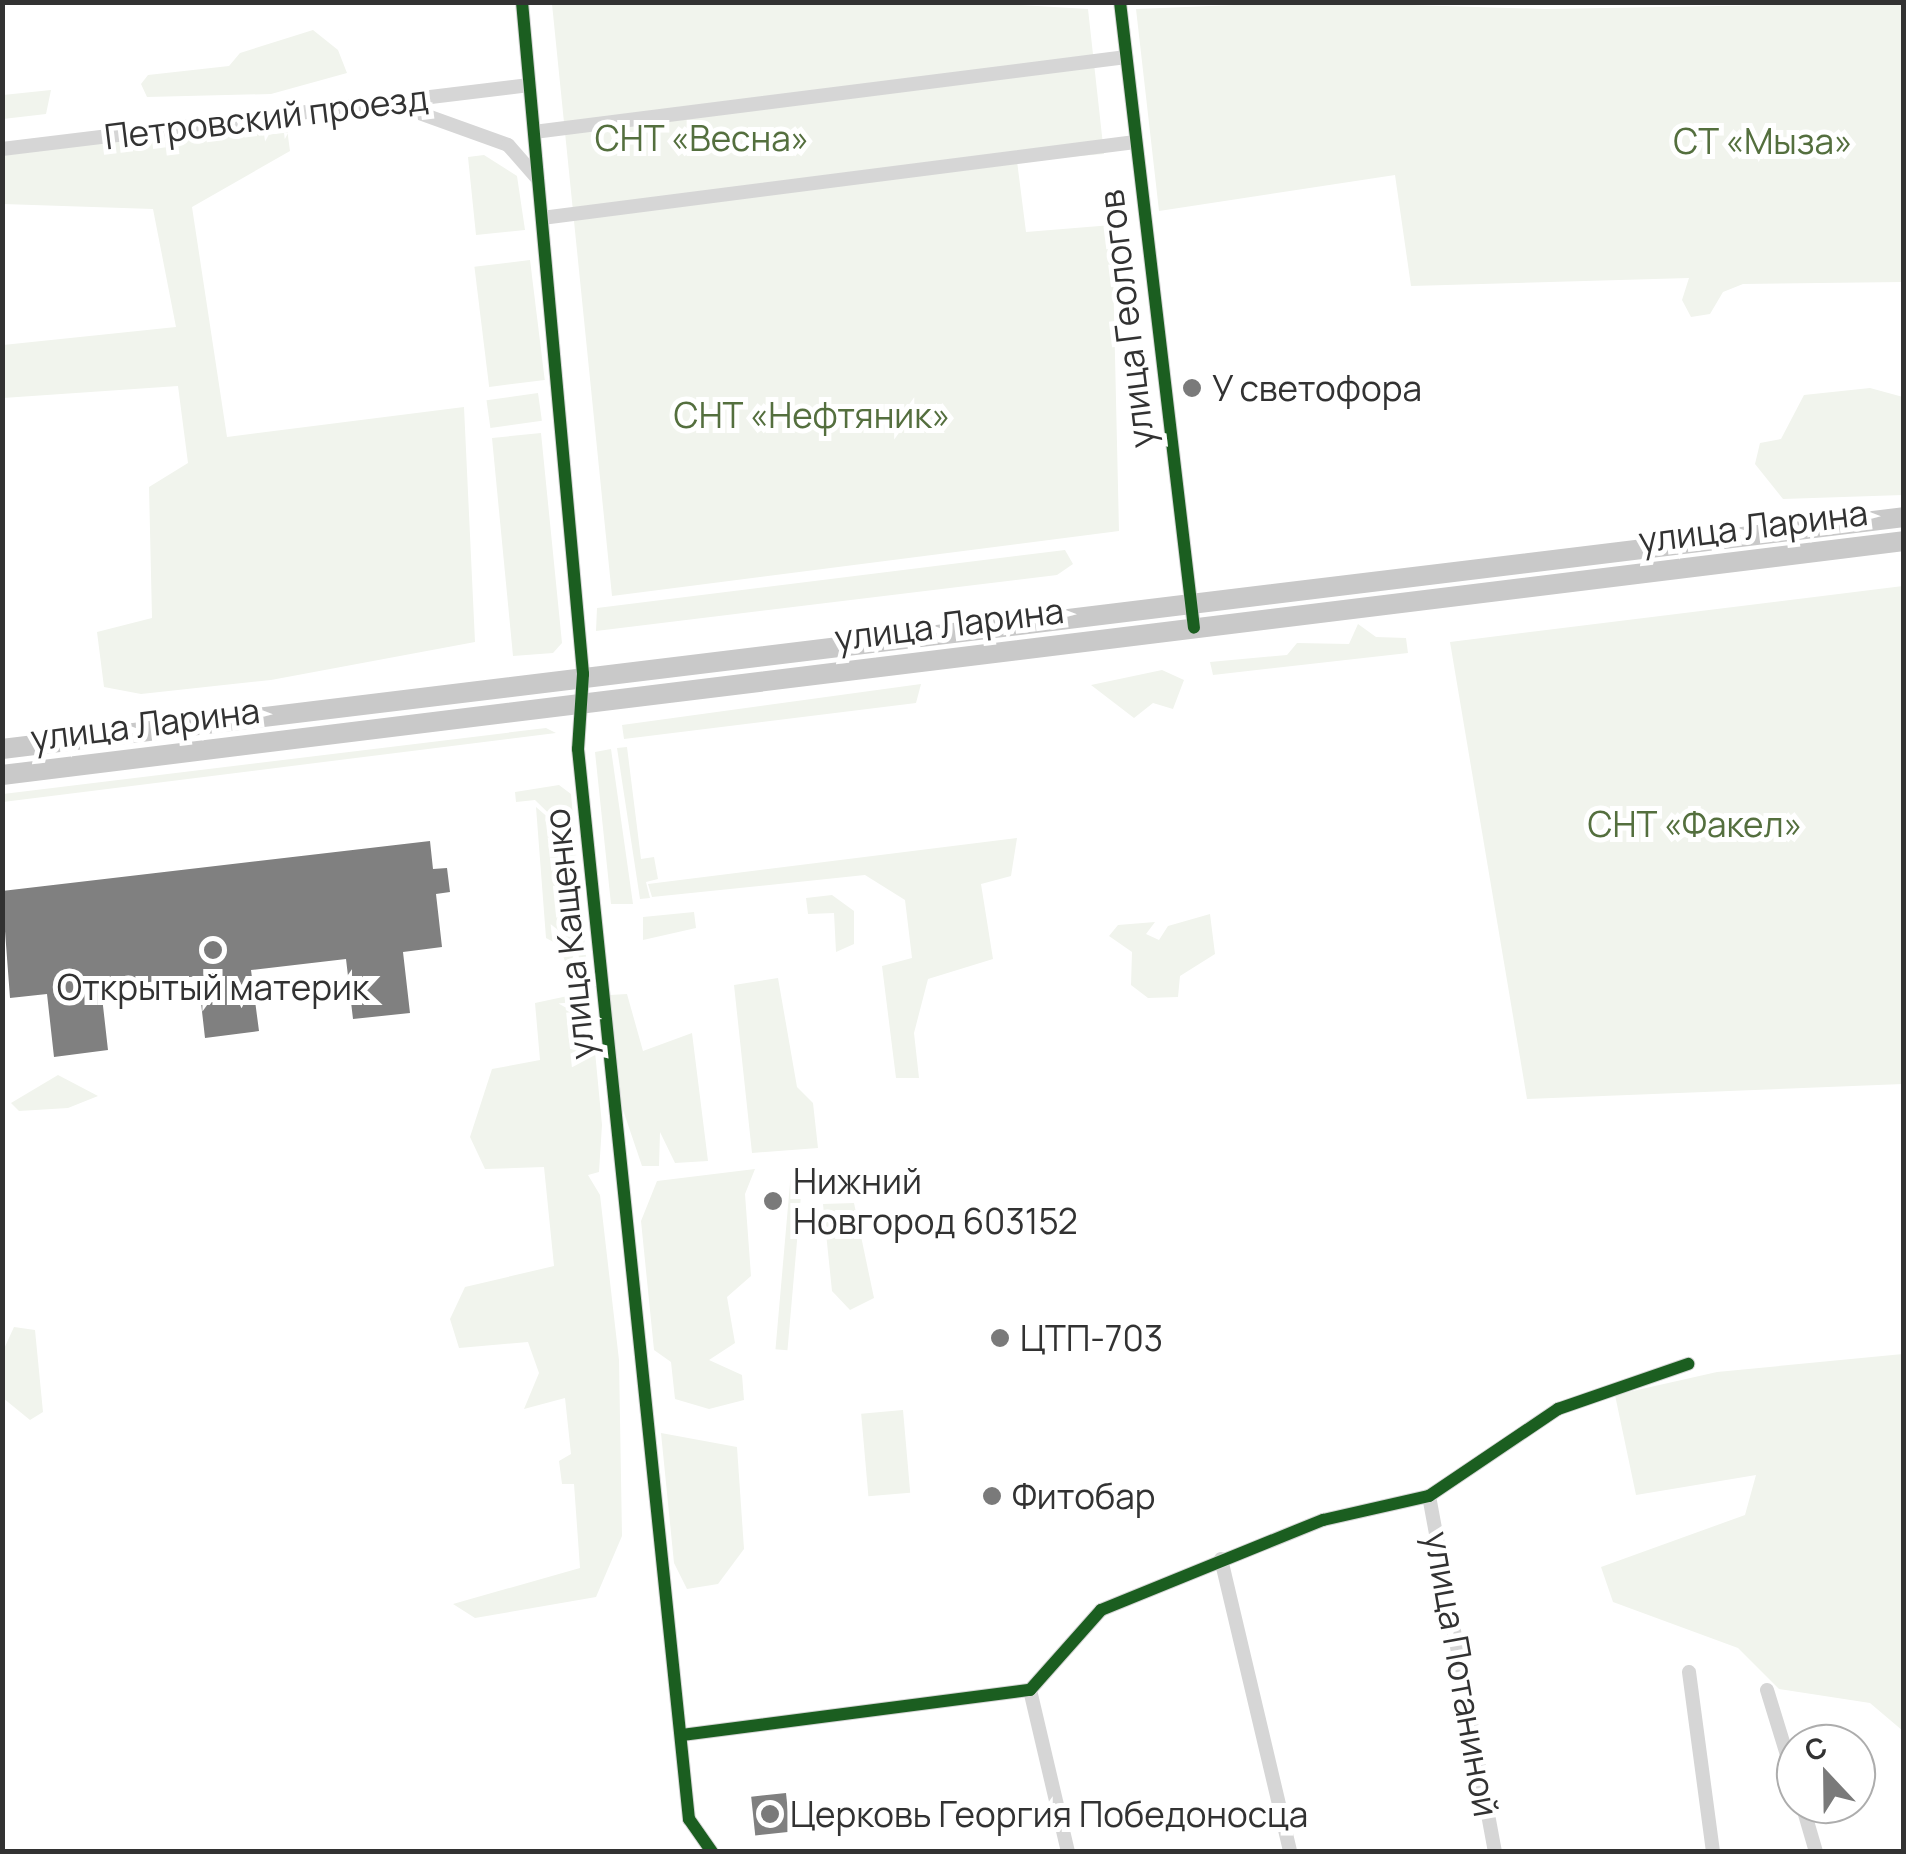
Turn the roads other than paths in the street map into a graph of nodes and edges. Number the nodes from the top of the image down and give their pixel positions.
1 (522, 2) edge
2 (1120, 2) edge
3 (1126, 57) junction
4 (530, 84) junction
5 (387, 102) junction
6 (534, 132) junction
7 (1135, 142) junction
8 (2, 148) edge
9 (539, 180) junction
10 (542, 218) junction
11 (1904, 517) edge
12 (1904, 540) edge
13 (1191, 604) junction
14 (1194, 628) junction
15 (583, 674) junction
16 (582, 702) junction
17 (2, 749) edge
18 (2, 775) edge
19 (1688, 1364) dead end
20 (1429, 1496) junction
21 (1221, 1560) junction
22 (1689, 1672) dead end
23 (1030, 1690) junction
24 (1767, 1690) dead end
25 (1777, 1724) edge
26 (682, 1734) junction
27 (1808, 1824) edge
28 (712, 1852) edge
29 (1068, 1852) edge
30 (1290, 1852) edge
31 (1494, 1852) edge
32 (1713, 1852) edge
33 (1816, 1852) edge

1 - 4 street, улица Кащенко
2 - 3 street, улица Геологов
3 - 6 street
3 - 7 street, улица Геологов
4 - 5 street, Петровский проезд
4 - 6 street, улица Кащенко
5 - 8 street, Петровский проезд
5 - 9 street
6 - 9 street, улица Кащенко
7 - 10 street
7 - 13 street, улица Геологов
9 - 10 street, улица Кащенко
10 - 15 street, улица Кащенко
11 - 13 main road, улица Ларина
12 - 14 main road, улица Ларина
13 - 14 street, улица Геологов
13 - 15 main road, улица Ларина
14 - 16 main road, улица Ларина
15 - 16 street, улица Кащенко
15 - 17 main road, улица Ларина
16 - 18 main road, улица Ларина
16 - 26 street, улица Кащенко
19 - 20 street
20 - 21 street
20 - 31 street, улица Потаниной
21 - 23 street
21 - 30 street
22 - 32 street
23 - 26 street
23 - 29 street
24 - 25 street
26 - 28 street, улица Кащенко
27 - 33 street

